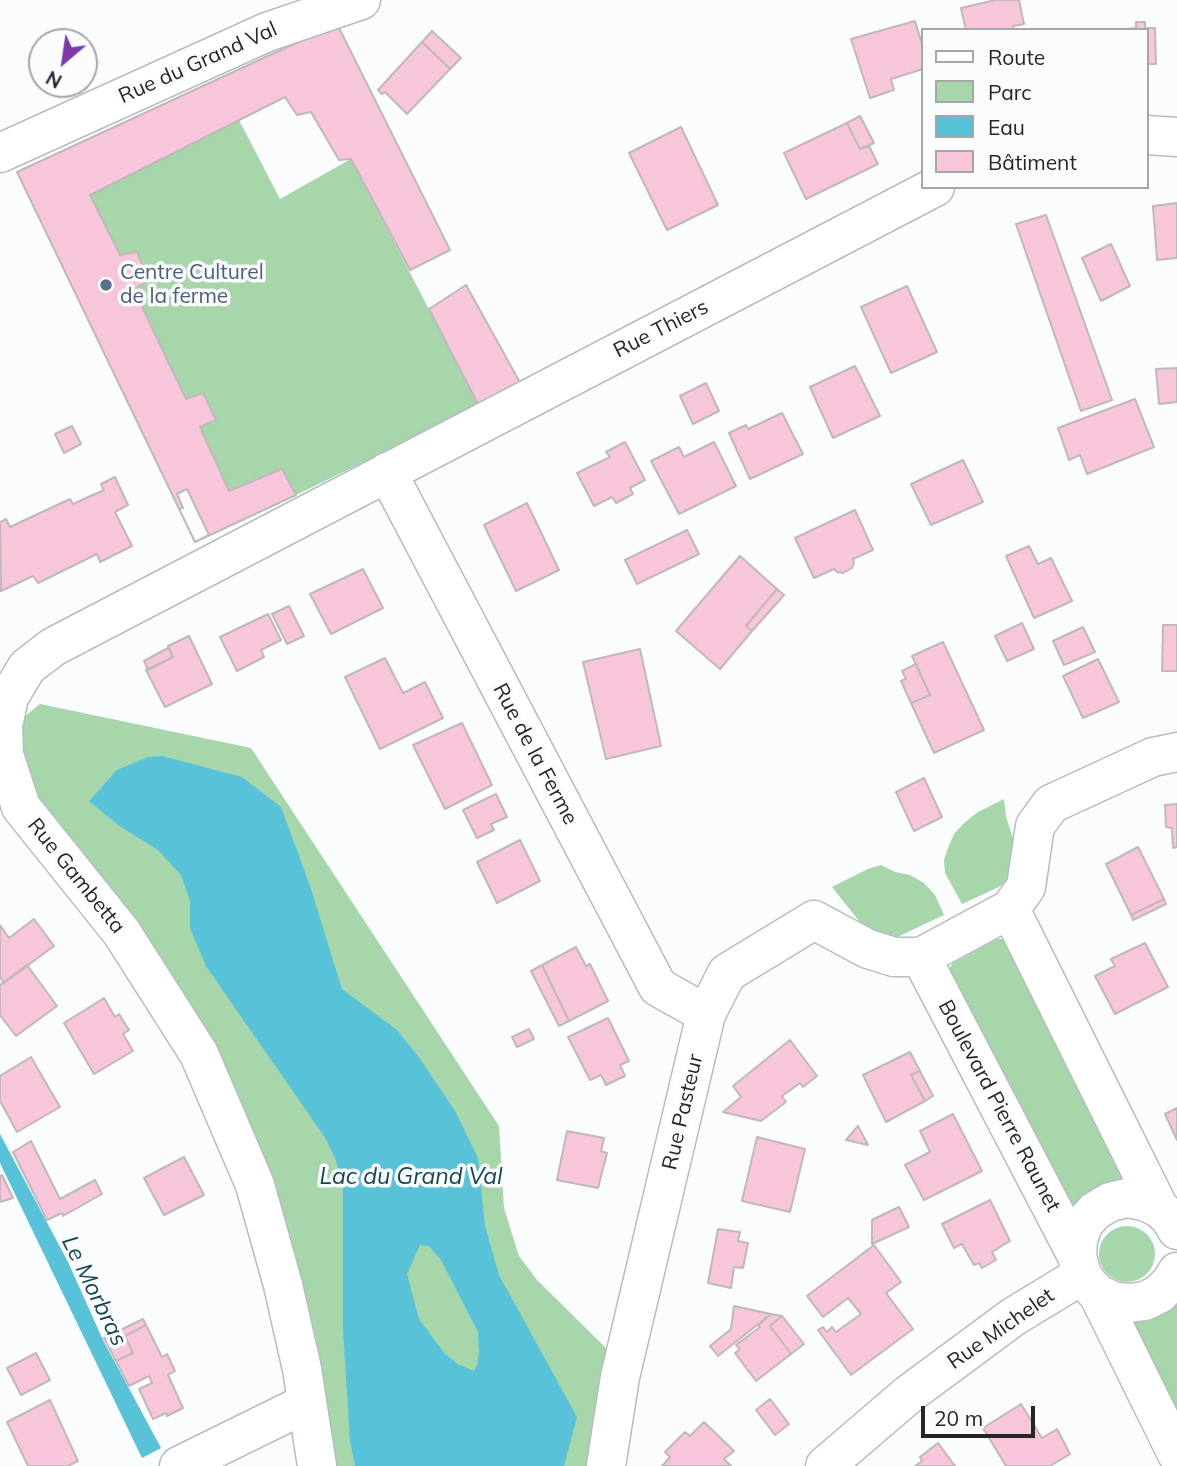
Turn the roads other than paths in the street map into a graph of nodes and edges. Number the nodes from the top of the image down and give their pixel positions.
1 (362, 0) edge
2 (1149, 135) edge
3 (1177, 137) edge
4 (0, 153) edge
5 (931, 189) edge
6 (387, 472) junction
7 (1177, 752) edge
8 (1010, 909) junction
9 (921, 957) junction
10 (706, 1014) junction
11 (1168, 1219) edge
12 (1177, 1272) edge
13 (1086, 1275) junction
14 (307, 1404) junction
15 (1177, 1454) edge
16 (179, 1466) edge
17 (317, 1466) edge
18 (606, 1466) edge
19 (825, 1466) edge

1 - 4 street, Rue du Grand Val
2 - 3 street
5 - 6 street, Rue Thiers
6 - 10 street, Rue de la Ferme
6 - 14 street, Rue Gambetta
7 - 8 street
8 - 9 street
8 - 11 street, Boulevard Pierre Raunet
9 - 10 street, Rue Pasteur
9 - 13 street, Boulevard Pierre Raunet
10 - 18 street, Rue Pasteur
11 - 13 street, Boulevard Pierre Raunet
12 - 13 street
13 - 15 street, Boulevard Pierre Raunet
13 - 19 street, Rue Michelet
14 - 16 street
14 - 17 street, Rue Gambetta

